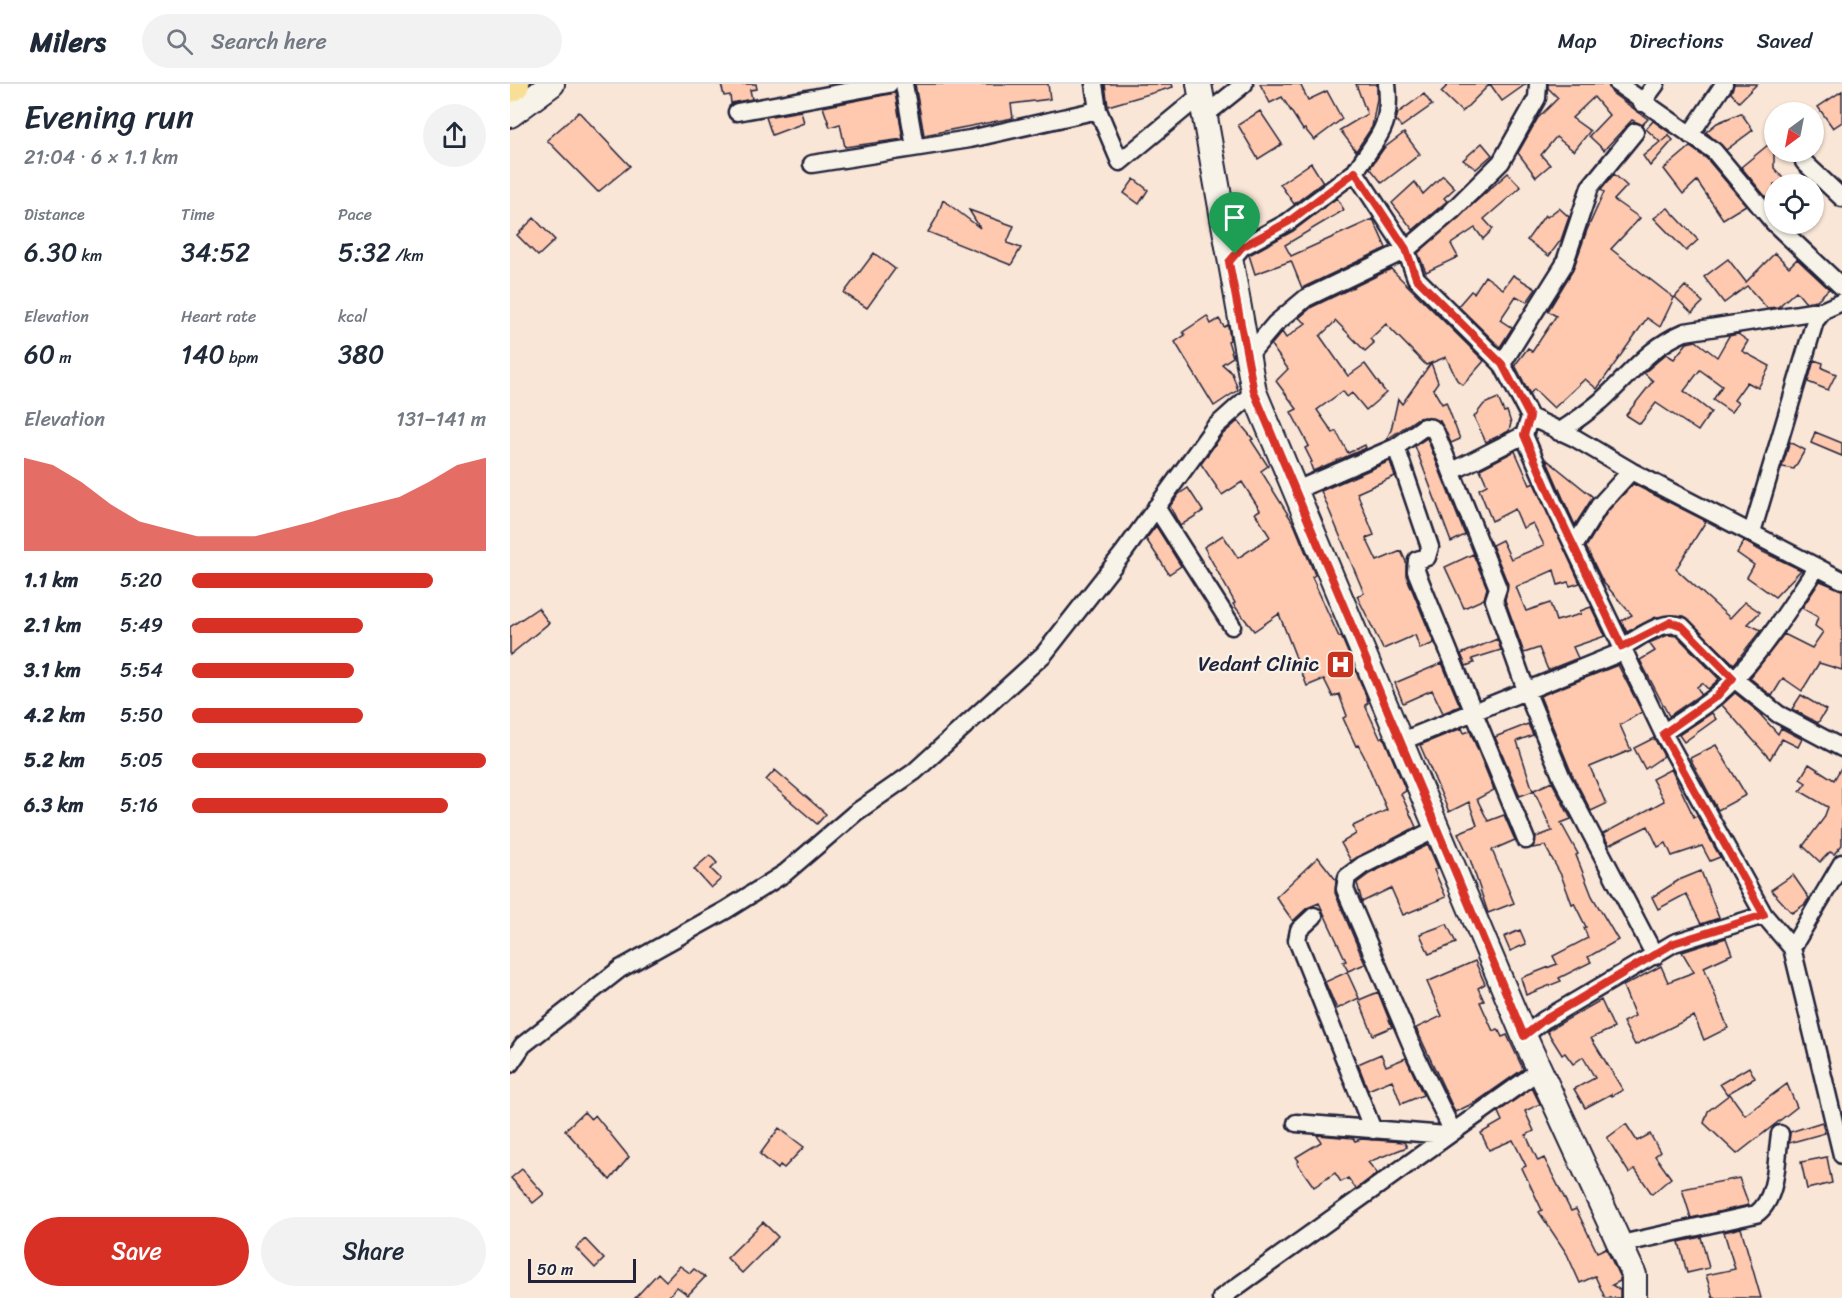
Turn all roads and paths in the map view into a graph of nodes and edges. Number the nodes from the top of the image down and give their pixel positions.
1 (552, 84) edge
2 (890, 84) edge
3 (904, 84) edge
4 (1094, 84) edge
5 (1244, 84) edge
6 (1388, 84) edge
7 (1538, 84) edge
8 (1618, 84) edge
9 (1656, 84) edge
10 (1724, 84) edge
11 (1201, 98) edge
12 (1642, 103) junction
13 (1098, 110) junction
14 (737, 112) dead end
15 (510, 115) edge
16 (1635, 132) dead end
17 (1690, 135) junction
18 (915, 147) junction
19 (1804, 162) dead end
20 (812, 164) dead end
21 (1355, 172) junction
22 (1842, 198) edge
23 (1764, 210) edge
24 (1787, 234) edge
25 (1406, 249) junction
26 (1229, 262) junction
27 (1842, 287) edge
28 (1842, 302) edge
29 (1824, 310) junction
30 (1246, 358) junction
31 (1502, 364) junction
32 (1254, 392) junction
33 (1530, 417) junction
34 (1559, 432) junction
35 (1524, 435) junction
36 (1396, 447) junction
37 (1453, 471) junction
38 (1631, 471) junction
39 (1294, 491) junction
40 (1156, 507) junction
41 (1752, 532) junction
42 (1575, 545) junction
43 (1817, 567) junction
44 (1842, 580) edge
45 (1232, 626) dead end
46 (1623, 649) junction
47 (1733, 678) junction
48 (1526, 690) junction
49 (1472, 712) junction
50 (1663, 734) junction
51 (1402, 741) junction
52 (1842, 748) edge
53 (1436, 829) junction
54 (1526, 840) dead end
55 (1842, 863) edge
56 (1764, 915) junction
57 (1314, 916) dead end
58 (1792, 948) junction
59 (1655, 956) junction
60 (1524, 1036) junction
61 (510, 1064) edge
62 (1541, 1070) junction
63 (1296, 1123) dead end
64 (1373, 1130) junction
65 (1449, 1133) junction
66 (1780, 1134) dead end
67 (1842, 1155) edge
68 (1621, 1244) junction
69 (1221, 1298) edge
70 (1634, 1298) edge

1 - 15 main road
2 - 14 street
3 - 18 street
4 - 13 street
5 - 11 street
6 - 21 street
7 - 25 street
8 - 12 street
9 - 12 street
10 - 17 street
11 - 13 street
11 - 26 main road
12 - 17 street
13 - 18 street
16 - 31 street
17 - 23 street
18 - 20 street
19 - 22 street
21 - 25 street
21 - 26 street
24 - 27 street
25 - 30 street
25 - 31 street
26 - 30 main road
28 - 29 street
29 - 34 street
29 - 41 street
30 - 32 main road
31 - 33 street
32 - 39 main road
32 - 40 street
33 - 34 street
33 - 35 street
34 - 38 street
35 - 37 street
35 - 42 street
36 - 37 street
36 - 39 street
36 - 49 street
37 - 48 street
38 - 41 street
38 - 42 street
39 - 51 main road
40 - 45 street
40 - 61 street
41 - 43 street
42 - 46 street
43 - 44 street
43 - 47 street
46 - 47 street
46 - 48 street
46 - 50 street
47 - 50 street
47 - 52 street
48 - 49 street
48 - 59 street
49 - 51 street
49 - 54 street
50 - 56 street
51 - 53 main road
53 - 60 main road
53 - 65 street
55 - 58 street
56 - 58 street
56 - 59 street
57 - 64 street
58 - 67 street
59 - 60 street
60 - 62 main road
62 - 65 street
62 - 68 main road
63 - 64 street
64 - 65 street
65 - 69 street
66 - 68 street
68 - 70 main road

